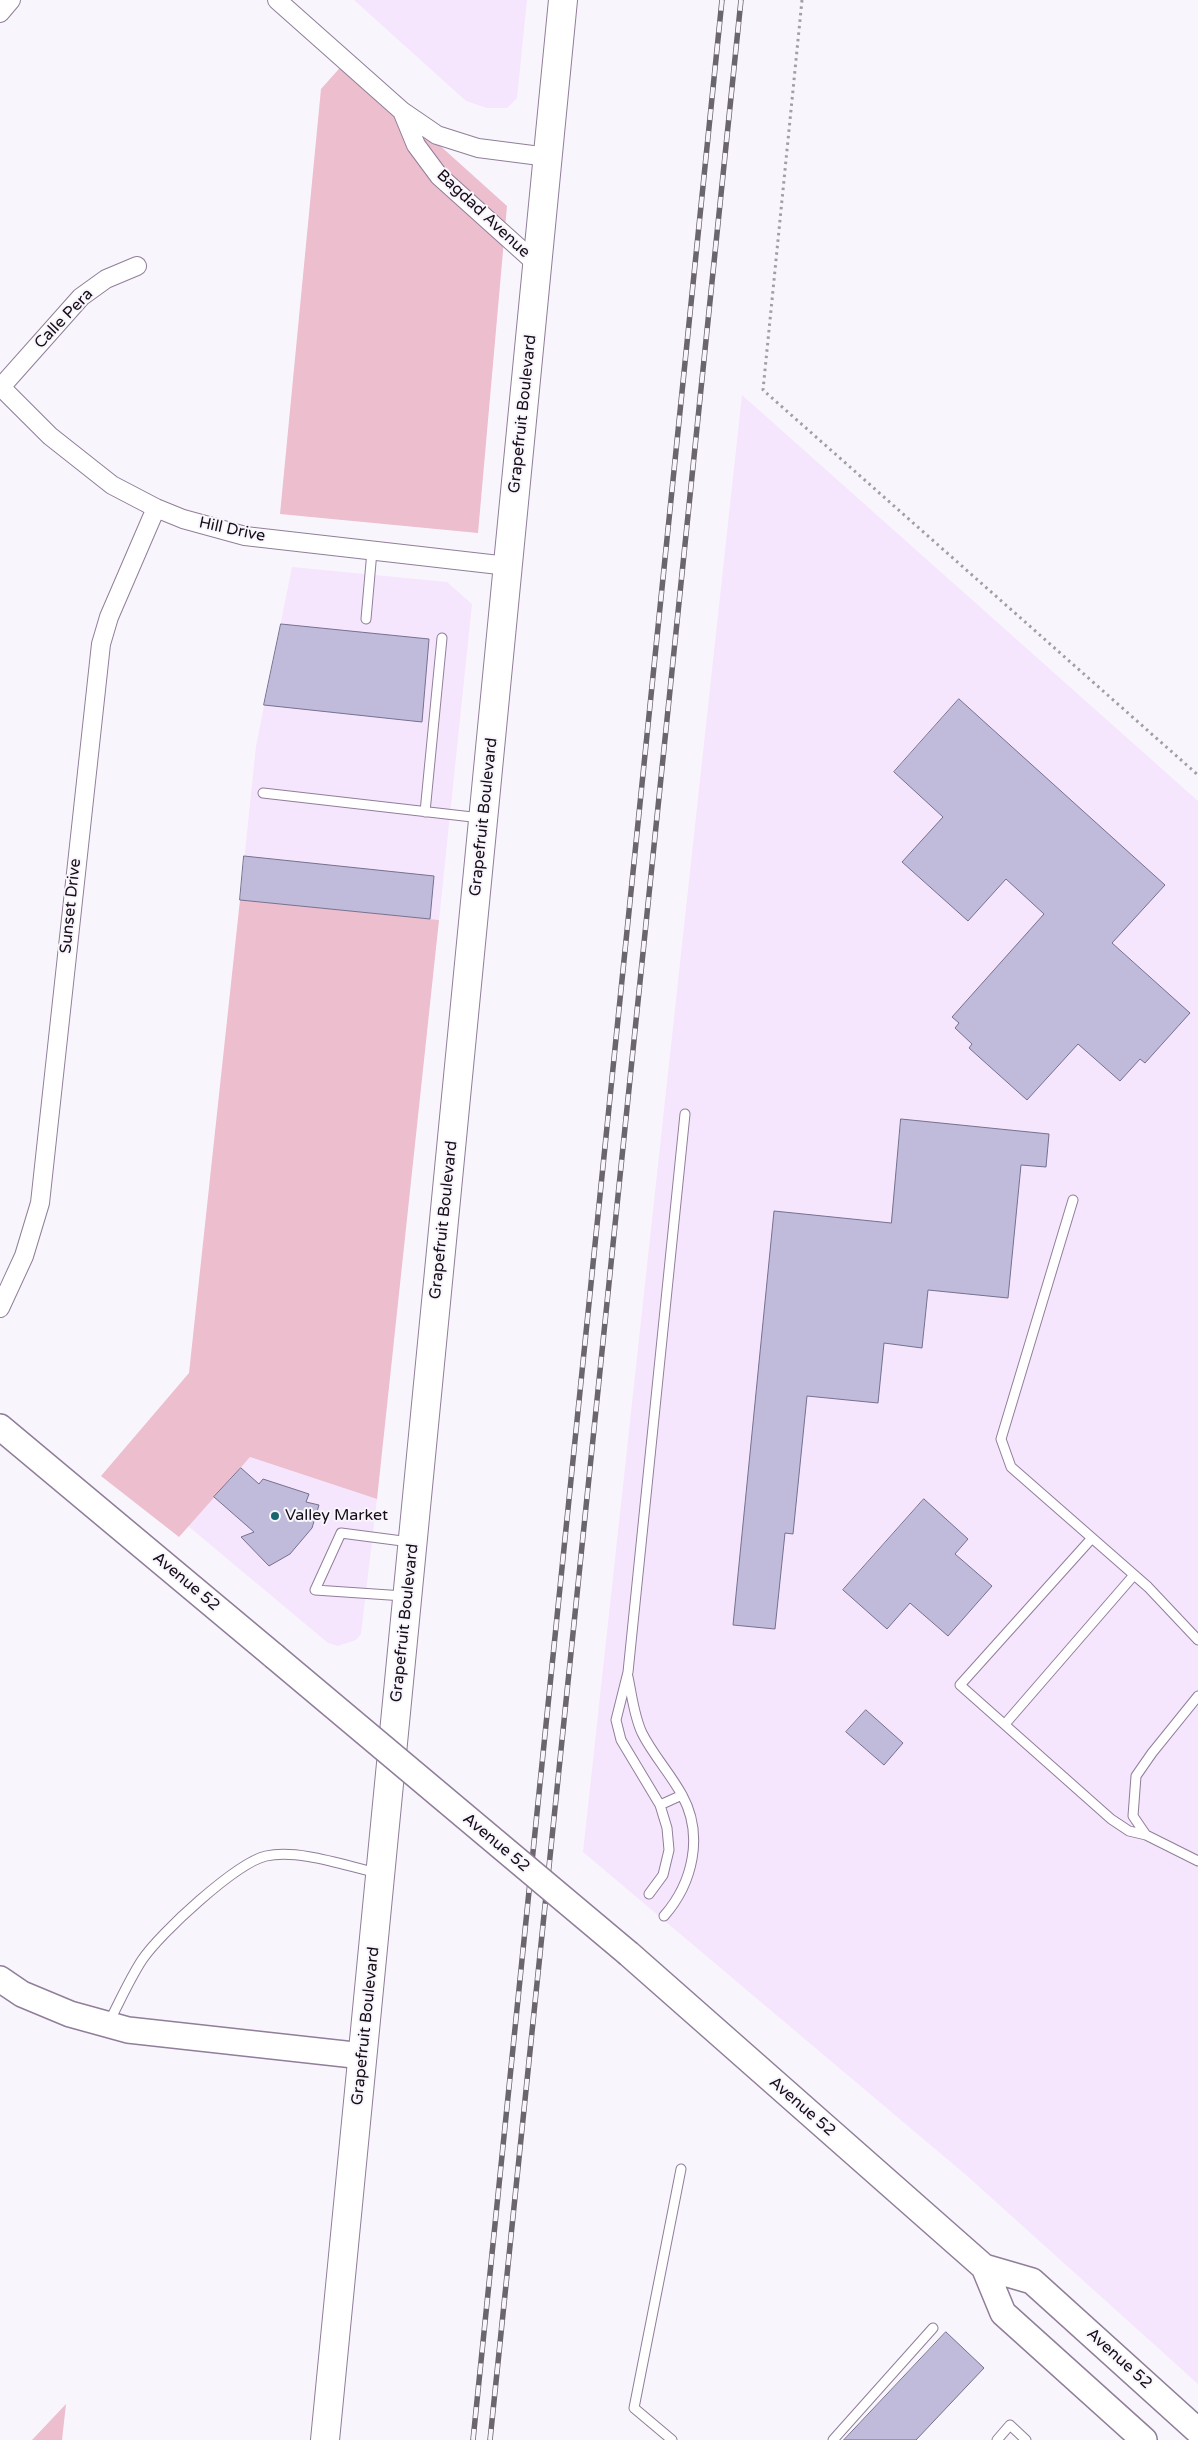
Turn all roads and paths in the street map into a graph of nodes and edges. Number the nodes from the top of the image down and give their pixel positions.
1 (12, 0) edge
2 (277, 0) edge
3 (562, 0) edge
4 (802, 0) edge
5 (0, 13) edge
6 (402, 111) junction
7 (548, 157) junction
8 (538, 264) junction
9 (137, 266) dead end
10 (0, 386) edge
11 (156, 508) junction
12 (372, 550) junction
13 (508, 566) junction
14 (366, 619) dead end
15 (442, 638) dead end
16 (1198, 775) edge
17 (262, 793) dead end
18 (425, 812) junction
19 (484, 818) junction
20 (685, 1114) dead end
21 (1073, 1200) dead end
22 (0, 1308) edge
23 (0, 1427) edge
24 (1092, 1538) junction
25 (413, 1543) junction
26 (1134, 1575) junction
27 (408, 1596) junction
28 (1198, 1625) edge
29 (1191, 1633) junction
30 (1198, 1640) edge
31 (628, 1672) junction
32 (1198, 1696) edge
33 (1005, 1724) junction
34 (682, 1795) junction
35 (660, 1805) junction
36 (1146, 1835) junction
37 (1198, 1861) edge
38 (381, 1874) junction
39 (649, 1894) dead end
40 (664, 1916) dead end
41 (0, 1979) edge
42 (108, 2024) junction
43 (363, 2056) junction
44 (681, 2169) dead end
45 (984, 2267) junction
46 (933, 2328) dead end
47 (1198, 2431) edge
48 (325, 2440) edge
49 (672, 2440) edge
50 (833, 2440) edge
51 (996, 2440) edge
52 (1026, 2440) edge
53 (1144, 2440) edge

1 - 5 street
2 - 6 street, Bagdad Avenue
3 - 7 main road, Grapefruit Boulevard
4 - 16 path
6 - 7 street, Bagdad Avenue
6 - 8 street, Bagdad Avenue
7 - 8 main road, Grapefruit Boulevard
8 - 13 main road, Grapefruit Boulevard
9 - 10 street, Calle Pera
10 - 11 street, Hill Drive
11 - 12 street, Hill Drive
11 - 22 street, Sunset Drive
12 - 13 street, Hill Drive
12 - 14 lane
13 - 19 main road, Grapefruit Boulevard
15 - 18 lane
17 - 18 lane
18 - 19 lane
19 - 25 main road, Grapefruit Boulevard
20 - 31 lane
21 - 24 lane
23 - 45 main road, Avenue 52, bridge
24 - 26 lane
24 - 33 lane
25 - 27 main road, Grapefruit Boulevard
25 - 27 lane
26 - 29 lane
26 - 33 lane
27 - 38 main road, Grapefruit Boulevard
28 - 29 lane
29 - 30 lane
31 - 34 lane
31 - 35 lane
32 - 36 lane
33 - 36 lane
34 - 35 lane
34 - 40 lane
35 - 39 lane
36 - 37 lane
38 - 42 lane
38 - 43 main road, Grapefruit Boulevard
41 - 42 main road
42 - 43 main road
43 - 48 main road, Grapefruit Boulevard
44 - 49 lane
45 - 47 main road, Avenue 52
45 - 53 main road, Avenue 52
46 - 50 lane
51 - 52 lane

